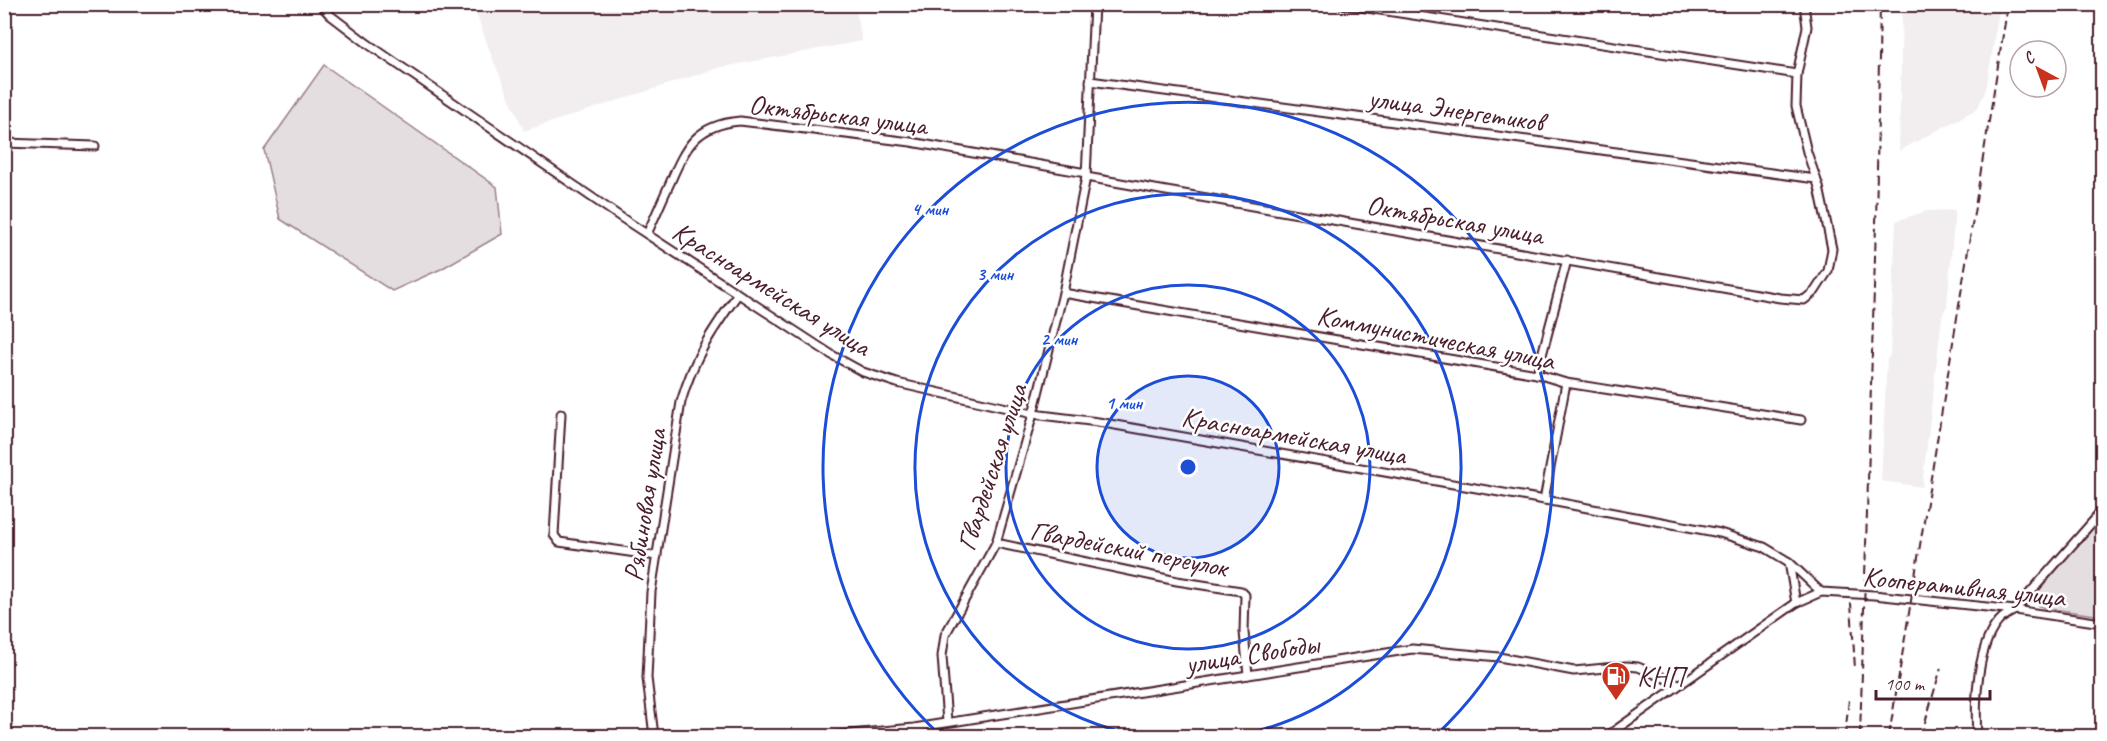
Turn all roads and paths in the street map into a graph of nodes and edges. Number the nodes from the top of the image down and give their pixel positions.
1 (320, 4) edge
2 (1094, 4) edge
3 (1341, 4) edge
4 (1804, 4) edge
5 (1797, 74) junction
6 (1090, 81) junction
7 (4, 143) edge
8 (95, 146) dead end
9 (1086, 175) junction
10 (1816, 179) junction
11 (647, 234) junction
12 (1567, 260) junction
13 (1063, 293) junction
14 (738, 294) junction
15 (1537, 374) junction
16 (1566, 383) junction
17 (561, 414) dead end
18 (1033, 414) junction
19 (1801, 420) dead end
20 (1544, 500) junction
21 (2103, 511) edge
22 (996, 543) junction
23 (657, 556) junction
24 (1789, 562) junction
25 (1821, 592) junction
26 (1796, 603) junction
27 (2014, 610) junction
28 (2103, 623) edge
29 (1248, 675) junction
30 (1679, 684) junction
31 (947, 722) junction
32 (914, 728) junction
33 (654, 736) edge
34 (829, 736) edge
35 (915, 736) edge
36 (1607, 736) edge
37 (1977, 736) edge

1 - 11 street, Красноармейская улица
2 - 6 street, Гвардейская улица
3 - 5 street
4 - 5 street
5 - 10 street
6 - 9 street, Гвардейская улица
6 - 10 street, улица Энергетиков
7 - 8 street
9 - 11 street, Октябрьская улица
9 - 12 street, Октябрьская улица
9 - 13 street, Гвардейская улица
10 - 12 street, Октябрьская улица
11 - 14 street, Красноармейская улица
12 - 15 street
13 - 15 street, Коммунистическая улица
13 - 18 street, Гвардейская улица
14 - 18 street, Красноармейская улица
14 - 23 street, Рябиновая улица
15 - 16 street, Коммунистическая улица
16 - 19 street, Коммунистическая улица
16 - 20 street
17 - 23 street
18 - 20 street, Красноармейская улица
18 - 22 street, Гвардейская улица
20 - 24 street, Красноармейская улица
21 - 27 street
22 - 29 street, Гвардейский переулок
22 - 31 street, Гвардейская улица
23 - 33 street, Рябиновая улица
24 - 25 street, Кооперативная улица
24 - 26 street
25 - 26 street, Кооперативная улица
25 - 27 street, Кооперативная улица
26 - 30 street, Кооперативная улица
27 - 28 street, Кооперативная улица
27 - 37 street
29 - 30 street, улица Свободы
29 - 31 street, улица Свободы
30 - 36 street, Кооперативная улица
31 - 32 street, улица Свободы
32 - 34 street, улица Свободы
32 - 35 street

